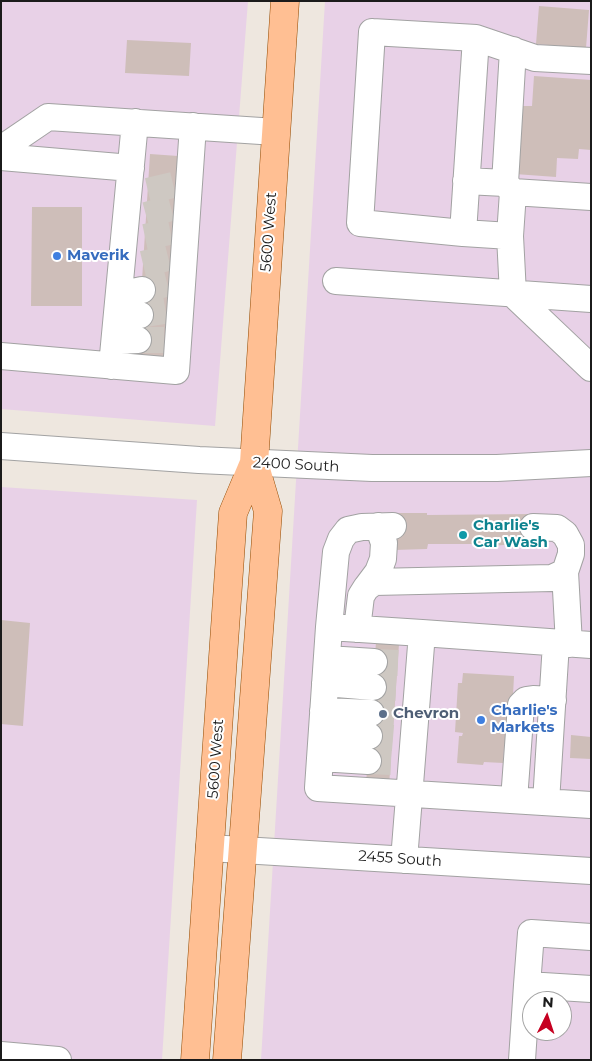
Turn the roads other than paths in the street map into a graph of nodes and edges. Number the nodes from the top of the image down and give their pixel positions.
1 (285, 1) edge
2 (476, 38) junction
3 (513, 50) junction
4 (591, 62) edge
5 (135, 122) junction
6 (193, 126) junction
7 (276, 132) junction
8 (1, 149) edge
9 (1, 157) edge
10 (131, 168) junction
11 (466, 181) junction
12 (509, 188) junction
13 (591, 197) edge
14 (463, 233) junction
15 (510, 236) junction
16 (336, 281) dead end
17 (514, 294) junction
18 (591, 299) edge
19 (126, 324) junction
20 (1, 356) edge
21 (591, 368) edge
22 (1, 446) edge
23 (254, 463) junction
24 (591, 463) edge
25 (533, 526) dead end
26 (564, 572) junction
27 (366, 588) junction
28 (329, 627) junction
29 (357, 629) junction
30 (422, 633) junction
31 (572, 644) edge
32 (326, 671) junction
33 (396, 676) junction
34 (553, 700) junction
35 (321, 734) junction
36 (392, 738) junction
37 (409, 794) junction
38 (514, 800) junction
39 (546, 802) junction
40 (591, 805) edge
41 (209, 848) junction
42 (243, 849) junction
43 (404, 860) junction
44 (590, 866) edge
45 (591, 937) edge
46 (527, 985) junction
47 (591, 989) edge
48 (1, 1056) edge
49 (58, 1060) edge
50 (195, 1060) edge
51 (227, 1060) edge
52 (522, 1060) edge

1 - 7 main road, 5600 West
2 - 3 street
2 - 11 street
2 - 14 street
3 - 4 street
3 - 12 street
5 - 6 street
5 - 8 street
5 - 10 street
6 - 7 street
6 - 19 street
7 - 23 main road, 5600 West
9 - 10 street
10 - 19 street
11 - 12 street
11 - 14 street
12 - 13 street
12 - 15 street
14 - 15 street
15 - 17 street
16 - 17 street
17 - 18 street
17 - 21 street
19 - 20 street
22 - 23 street, 2400 South
23 - 24 street, 2400 South
23 - 41 main road, 5600 West
23 - 42 main road, 5600 West
25 - 26 street
26 - 27 street
26 - 31 street
27 - 28 street
27 - 29 street
28 - 29 street
28 - 32 street
29 - 30 street
30 - 31 street
30 - 33 street
31 - 34 street
32 - 33 street
32 - 35 street
33 - 36 street
34 - 38 street
34 - 39 street
35 - 36 street
35 - 36 street
35 - 37 street
36 - 37 street
37 - 38 street
37 - 43 street
38 - 39 street
39 - 40 street
41 - 42 street, 2455 South
41 - 50 main road, 5600 West
42 - 43 street, 2455 South
42 - 51 main road, 5600 West
43 - 44 street, 2455 South
45 - 46 street
46 - 47 street
46 - 52 street
48 - 49 street

